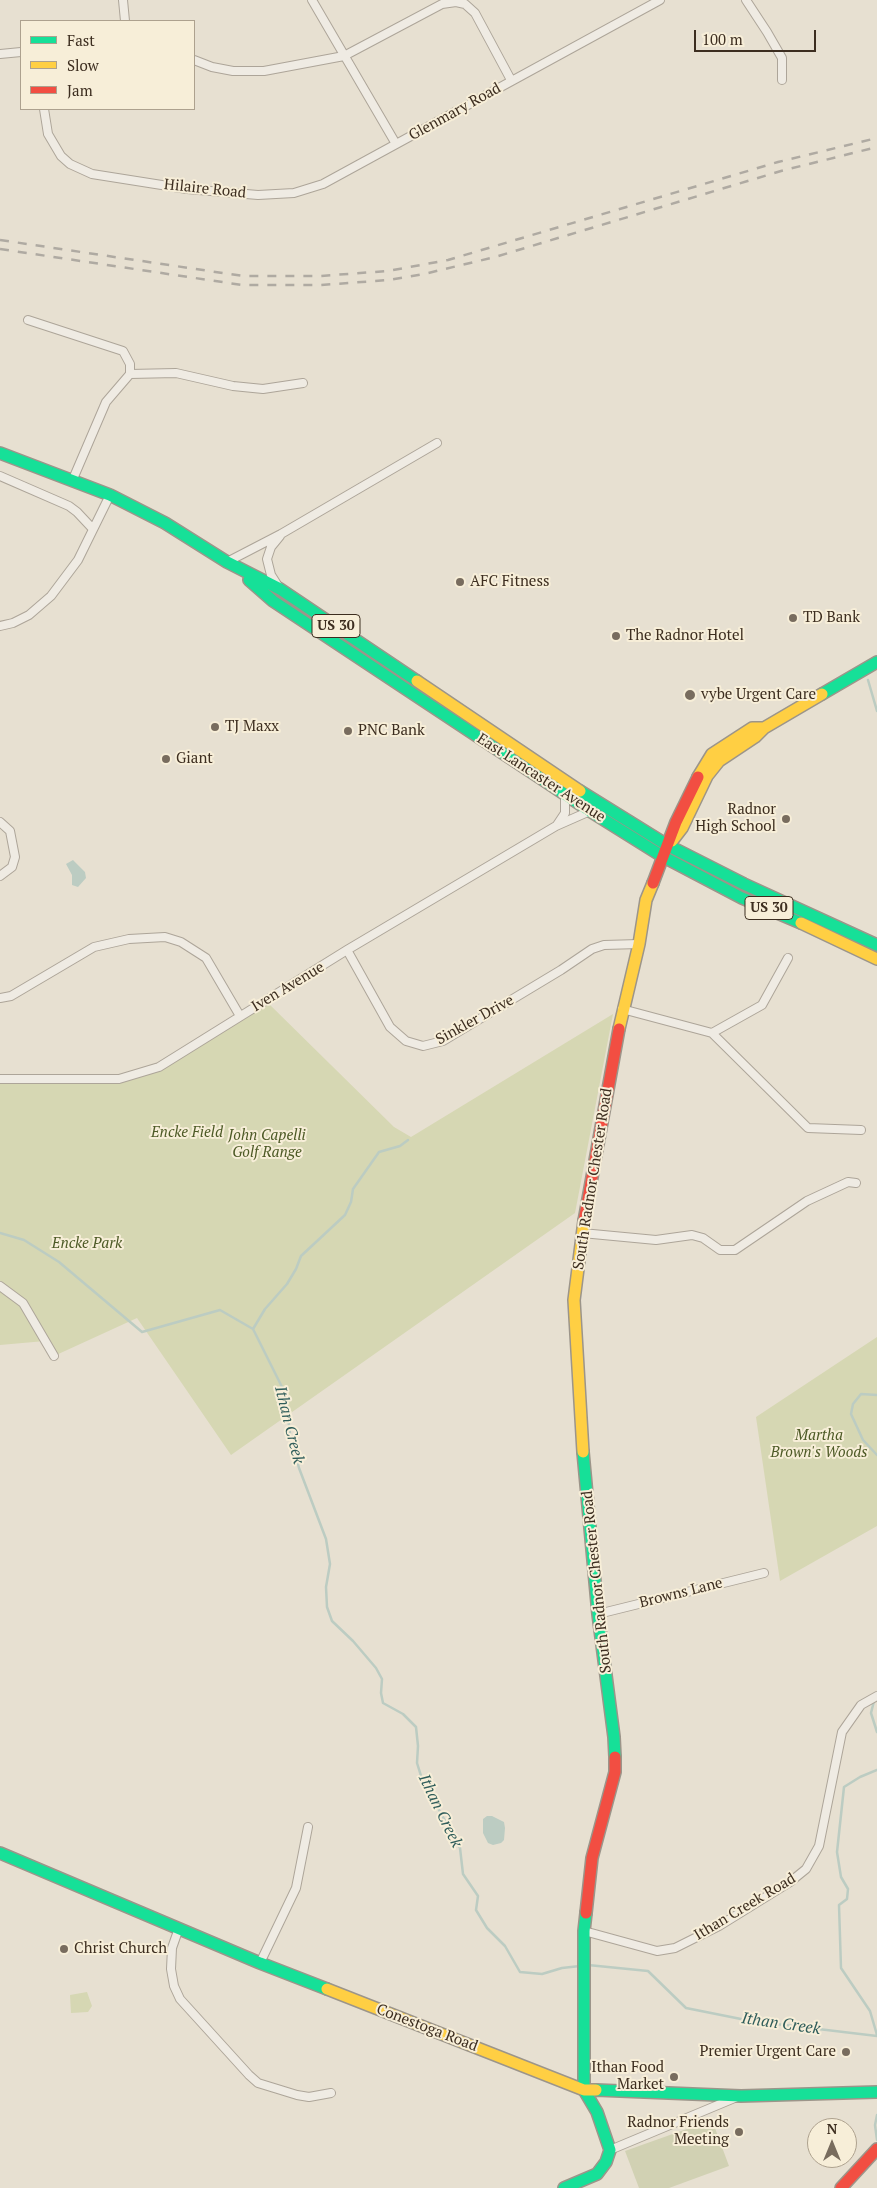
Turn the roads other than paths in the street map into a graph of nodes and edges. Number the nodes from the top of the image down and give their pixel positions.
1 (123, 0) edge
2 (312, 0) edge
3 (660, 0) edge
4 (746, 0) edge
5 (125, 20) edge
6 (20, 52) edge
7 (0, 54) edge
8 (344, 56) junction
9 (195, 60) edge
10 (511, 80) junction
11 (782, 80) dead end
12 (44, 110) edge
13 (396, 144) junction
14 (28, 320) dead end
15 (130, 374) junction
16 (304, 383) dead end
17 (437, 443) dead end
18 (0, 453) edge
19 (0, 476) edge
20 (73, 479) junction
21 (110, 495) junction
22 (92, 528) junction
23 (281, 534) junction
24 (227, 562) junction
25 (280, 590) junction
26 (0, 626) edge
27 (877, 662) edge
28 (565, 794) junction
29 (590, 811) junction
30 (0, 822) edge
31 (556, 826) junction
32 (665, 851) junction
33 (0, 876) edge
34 (639, 944) junction
35 (877, 946) edge
36 (347, 950) junction
37 (788, 958) dead end
38 (877, 959) edge
39 (0, 998) edge
40 (622, 1009) junction
41 (240, 1016) junction
42 (712, 1034) junction
43 (0, 1079) edge
44 (861, 1130) dead end
45 (856, 1183) dead end
46 (582, 1234) junction
47 (0, 1286) edge
48 (54, 1356) dead end
49 (764, 1573) dead end
50 (598, 1614) junction
51 (877, 1696) edge
52 (308, 1827) dead end
53 (0, 1853) edge
54 (178, 1928) junction
55 (584, 1931) junction
56 (260, 1963) junction
57 (584, 2090) junction
58 (877, 2092) edge
59 (331, 2093) dead end
60 (741, 2096) junction
61 (610, 2150) junction
62 (877, 2150) edge
63 (564, 2188) edge
64 (841, 2188) edge

1 - 5 street
2 - 8 street, Glenmary Road
3 - 10 street, Glenmary Road
4 - 11 street
6 - 7 street
8 - 9 street
8 - 10 street
8 - 13 street, Glenmary Road
10 - 13 street, Glenmary Road
12 - 13 street, Hilaire Road
14 - 15 street
15 - 16 street
15 - 20 street
17 - 23 street
18 - 20 main road, East Lancaster Avenue / US 30
19 - 22 street
20 - 21 main road, East Lancaster Avenue / US 30
21 - 22 street
21 - 24 main road, East Lancaster Avenue / US 30
22 - 26 street
23 - 24 street
23 - 25 street
24 - 25 main road, East Lancaster Avenue / US 30
24 - 28 main road, East Lancaster Avenue / US 30
25 - 32 main road, East Lancaster Avenue / US 30
27 - 32 main road, South Radnor Chester Road
28 - 29 main road, East Lancaster Avenue / US 30
28 - 31 street
29 - 31 street, Iven Avenue
29 - 32 main road, East Lancaster Avenue / US 30
30 - 33 street
31 - 36 street, Iven Avenue
32 - 34 main road, South Radnor Chester Road
32 - 35 main road, East Lancaster Avenue / US 30
32 - 38 main road, East Lancaster Avenue / US 30
34 - 36 street, Sinkler Drive
34 - 40 main road, South Radnor Chester Road
36 - 41 street, Iven Avenue
37 - 42 street
39 - 41 street
40 - 42 street
40 - 46 main road, South Radnor Chester Road
41 - 43 street, Iven Avenue
42 - 44 street
45 - 46 street
46 - 50 main road, South Radnor Chester Road
47 - 48 street
49 - 50 street, Browns Lane
50 - 55 main road, South Radnor Chester Road
51 - 55 street, Ithan Creek Road
52 - 56 street
53 - 54 main road, Conestoga Road
54 - 56 main road, Conestoga Road
54 - 59 street
55 - 57 main road, South Radnor Chester Road
56 - 57 main road, Conestoga Road
57 - 60 main road, Conestoga Road
57 - 61 main road, South Radnor Chester Road
58 - 60 main road, Conestoga Road
60 - 61 street
61 - 63 main road
62 - 64 main road

